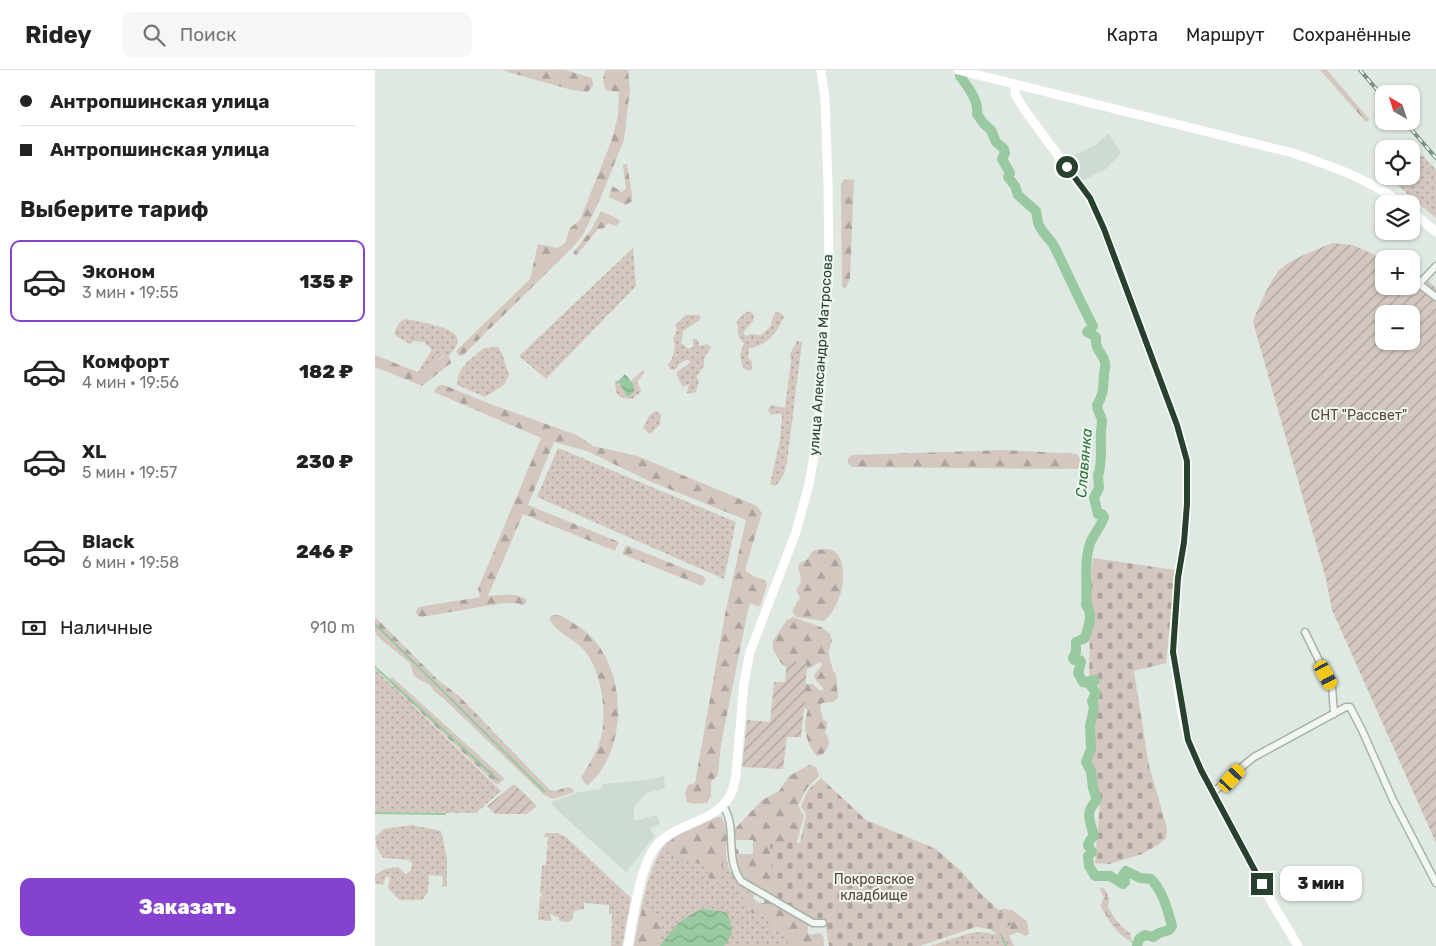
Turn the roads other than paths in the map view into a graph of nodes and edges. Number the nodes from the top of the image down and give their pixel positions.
1 (821, 70) edge
2 (958, 70) edge
3 (1015, 84) junction
4 (1388, 195) edge
5 (1420, 219) edge
6 (1436, 232) edge
7 (1436, 266) edge
8 (1436, 297) edge
9 (1305, 632) dead end
10 (1334, 714) junction
11 (1213, 792) junction
12 (723, 806) junction
13 (1436, 883) edge
14 (823, 923) dead end
15 (628, 946) edge
16 (1298, 946) edge

1 - 12 street, улица Александра Матросова
2 - 3 street
3 - 4 street
3 - 11 street
5 - 6 street
7 - 8 street
9 - 10 street
10 - 11 street
10 - 13 street
11 - 16 street
12 - 14 street
12 - 15 street

